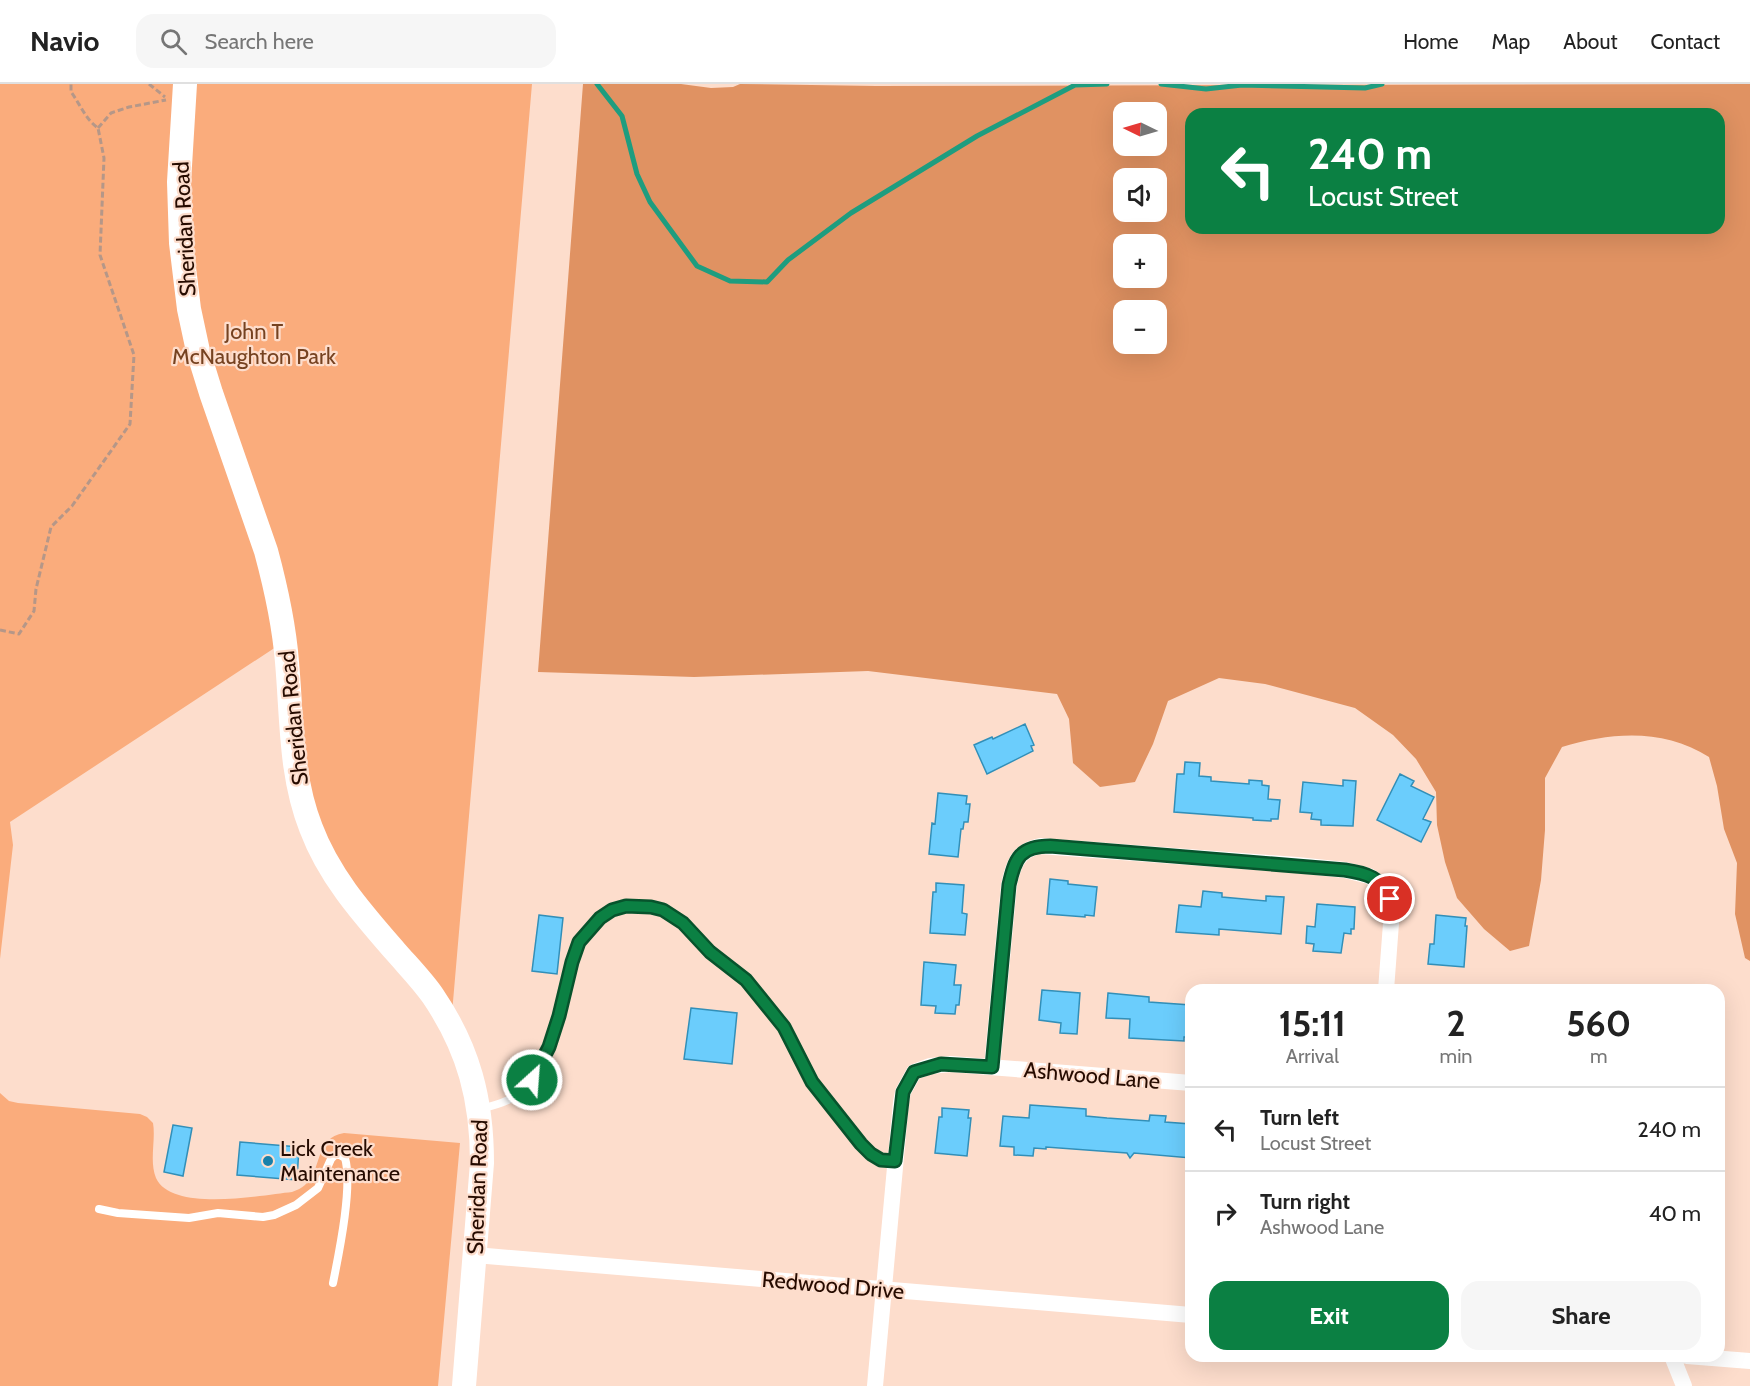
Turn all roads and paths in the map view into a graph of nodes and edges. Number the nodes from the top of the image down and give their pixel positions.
1 (71, 84) edge
2 (149, 84) edge
3 (185, 84) edge
4 (98, 128) junction
5 (0, 630) edge
6 (1386, 984) edge
7 (992, 1067) junction
8 (1185, 1083) edge
9 (480, 1109) junction
10 (895, 1161) junction
11 (99, 1209) dead end
12 (475, 1255) junction
13 (333, 1283) dead end
14 (884, 1289) junction
15 (1185, 1314) edge
16 (1725, 1359) edge
17 (1750, 1361) edge
18 (1674, 1362) edge
19 (464, 1386) edge
20 (876, 1386) edge
21 (1684, 1386) edge

1 - 4 path
2 - 4 path
3 - 9 street, Sheridan Road
4 - 5 path
6 - 7 street, Ashwood Lane
7 - 8 street, Ashwood Lane
7 - 10 street, Ashwood Lane
9 - 10 lane
9 - 12 street, Sheridan Road
10 - 14 street
11 - 13 lane
12 - 14 street, Redwood Drive
12 - 19 street, Sheridan Road
14 - 15 street, Redwood Drive
14 - 20 street
16 - 17 street
18 - 21 street

